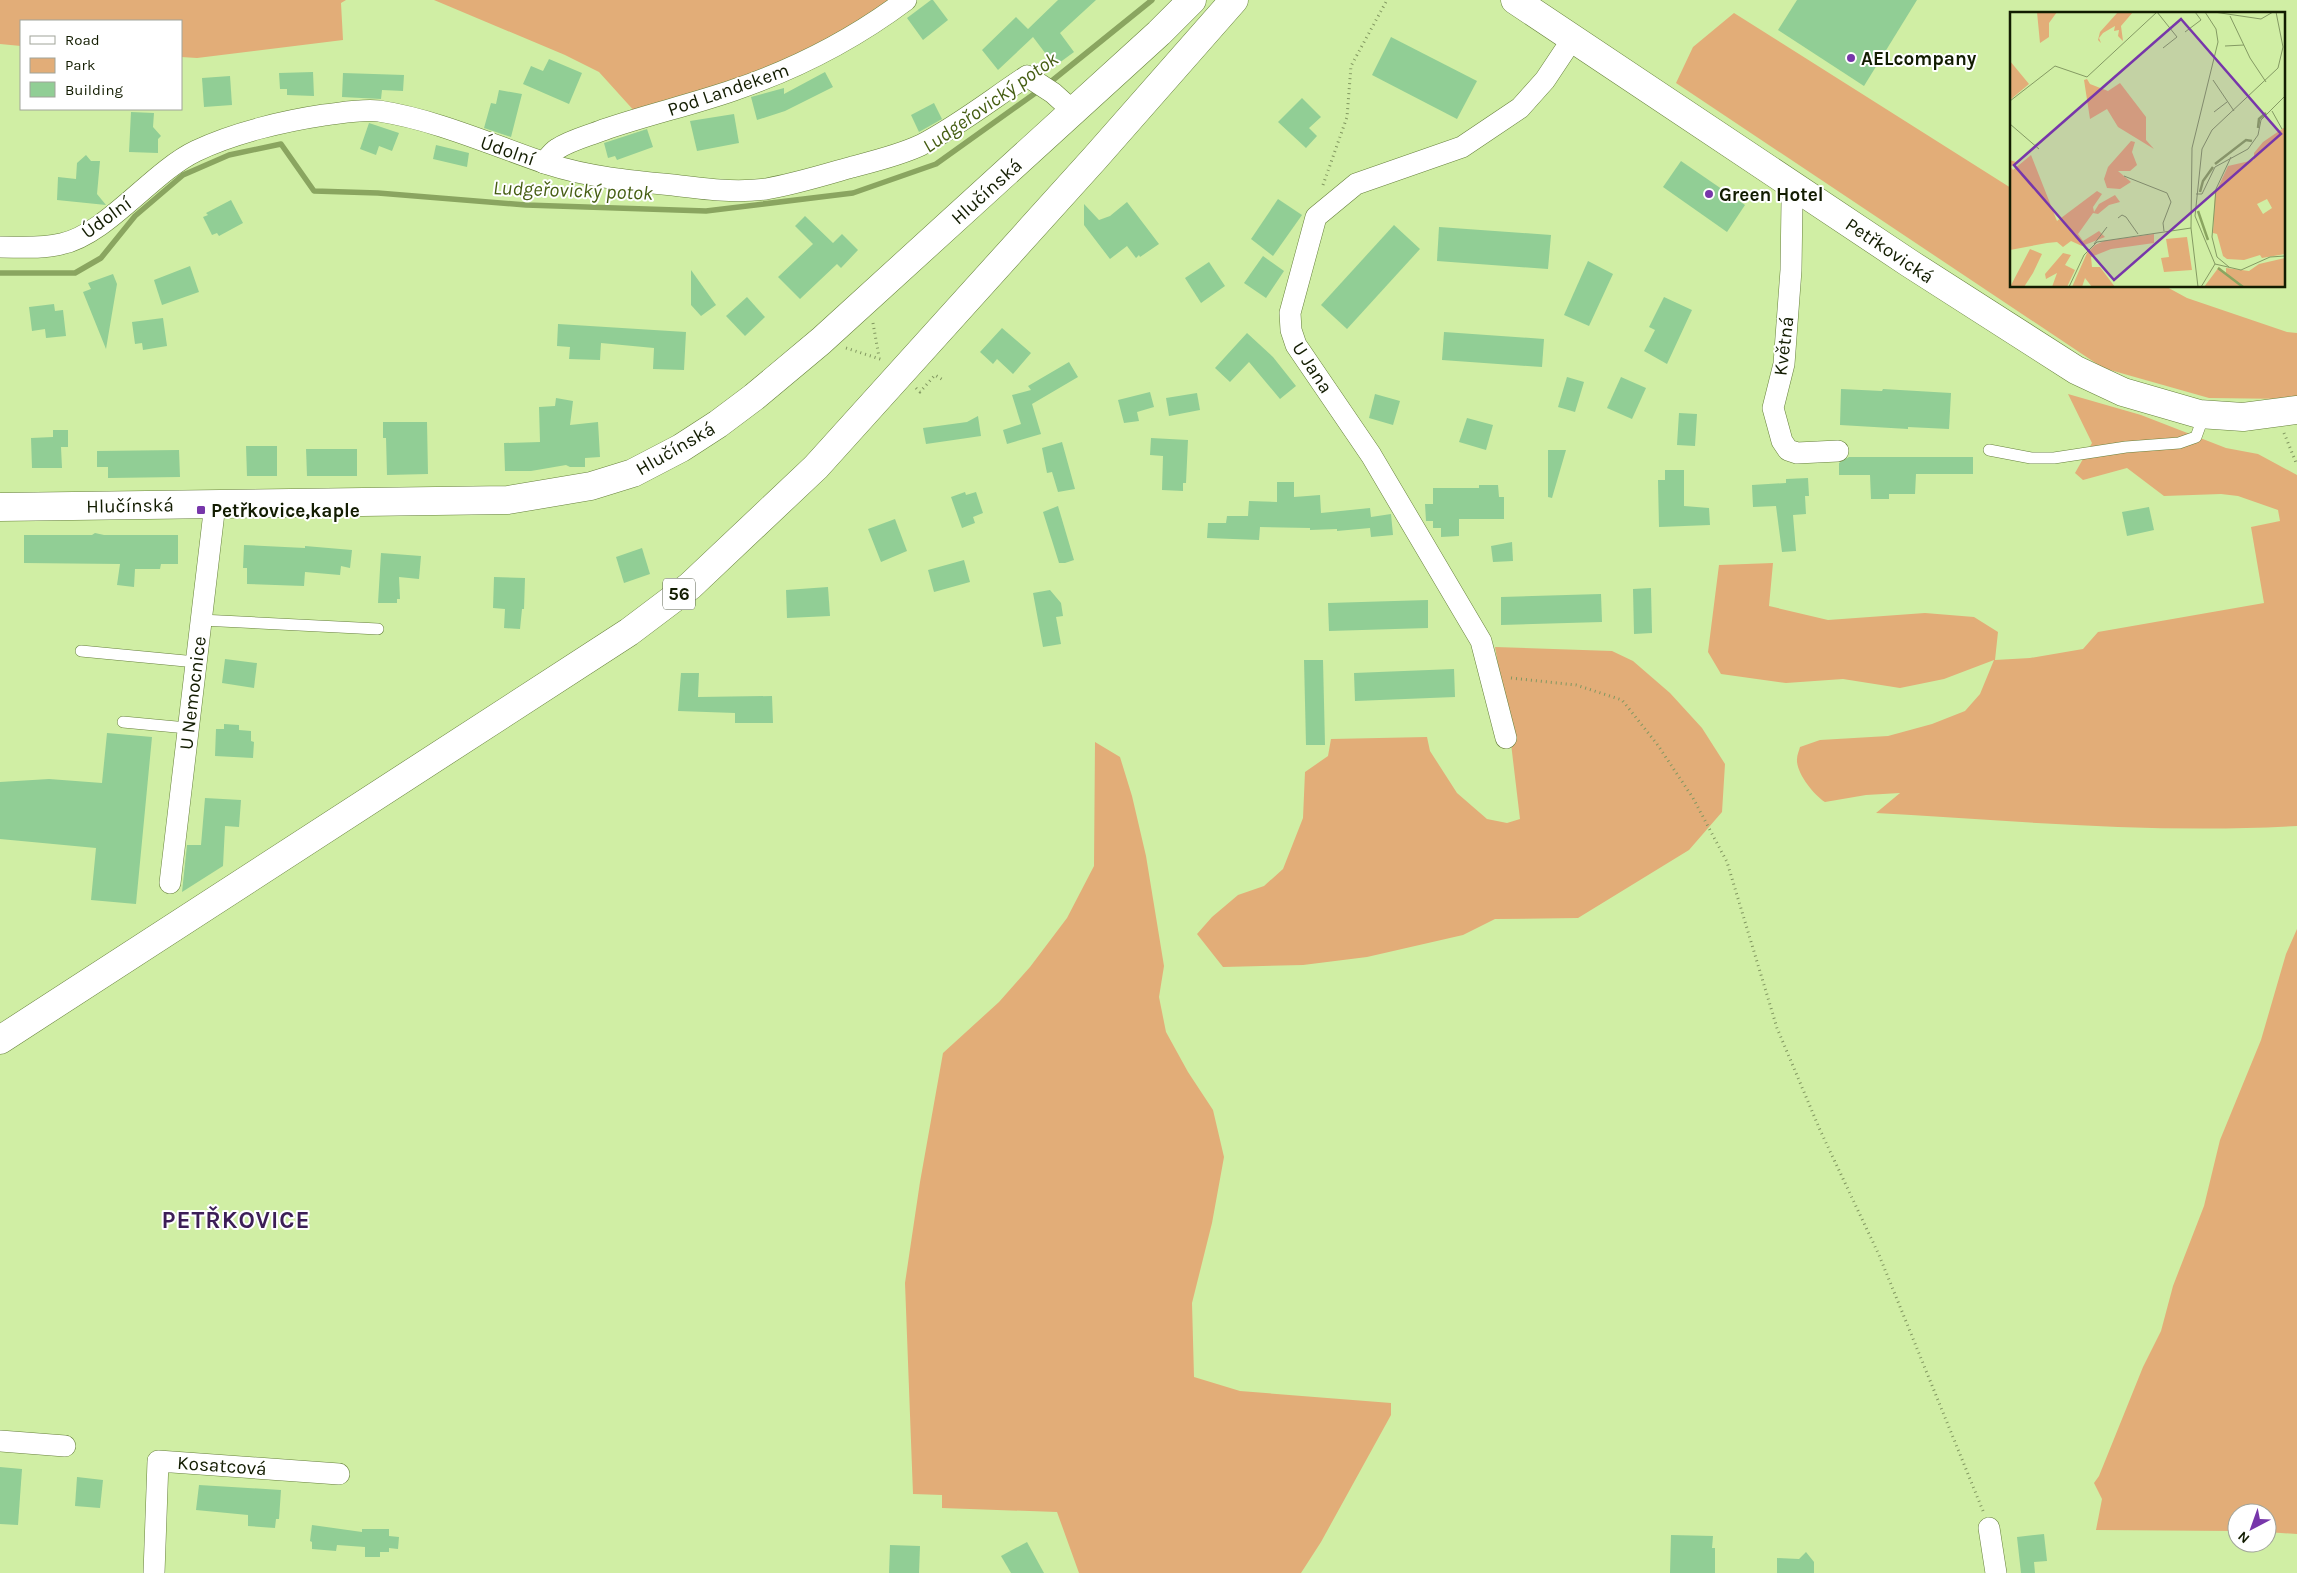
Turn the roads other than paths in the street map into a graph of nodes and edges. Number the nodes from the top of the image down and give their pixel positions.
1 (906, 0) edge
2 (1192, 0) edge
3 (1234, 0) edge
4 (1515, 0) edge
5 (1573, 38) junction
6 (1073, 111) junction
7 (544, 163) junction
8 (1796, 188) junction
9 (0, 247) edge
10 (2287, 412) edge
11 (2204, 415) junction
12 (1989, 450) dead end
13 (1838, 451) dead end
14 (215, 504) junction
15 (0, 507) edge
16 (201, 620) junction
17 (378, 629) dead end
18 (81, 651) dead end
19 (196, 662) junction
20 (123, 722) dead end
21 (187, 728) junction
22 (1506, 738) dead end
23 (170, 883) dead end
24 (0, 1040) edge
25 (0, 1441) edge
26 (65, 1446) dead end
27 (339, 1474) dead end
28 (1989, 1528) road end
29 (154, 1573) edge
30 (1996, 1573) edge

1 - 7 street, Pod Landekem
2 - 6 street, Hlučínská
3 - 24 street, 56
4 - 5 street, Petřkovická
5 - 8 street, Petřkovická
5 - 22 street, U Jana
6 - 7 street, Údolní
6 - 14 street, Hlučínská
7 - 9 street, Údolní
8 - 11 street, Petřkovická
8 - 13 street, Květná
10 - 11 street, Petřkovická
11 - 12 lane
14 - 15 street, Hlučínská
14 - 16 street, U Nemocnice
16 - 17 lane
16 - 19 street, U Nemocnice
18 - 19 lane
19 - 21 street, U Nemocnice
20 - 21 lane
21 - 23 street, U Nemocnice
25 - 26 street
27 - 29 street, Kosatcová
28 - 30 street

